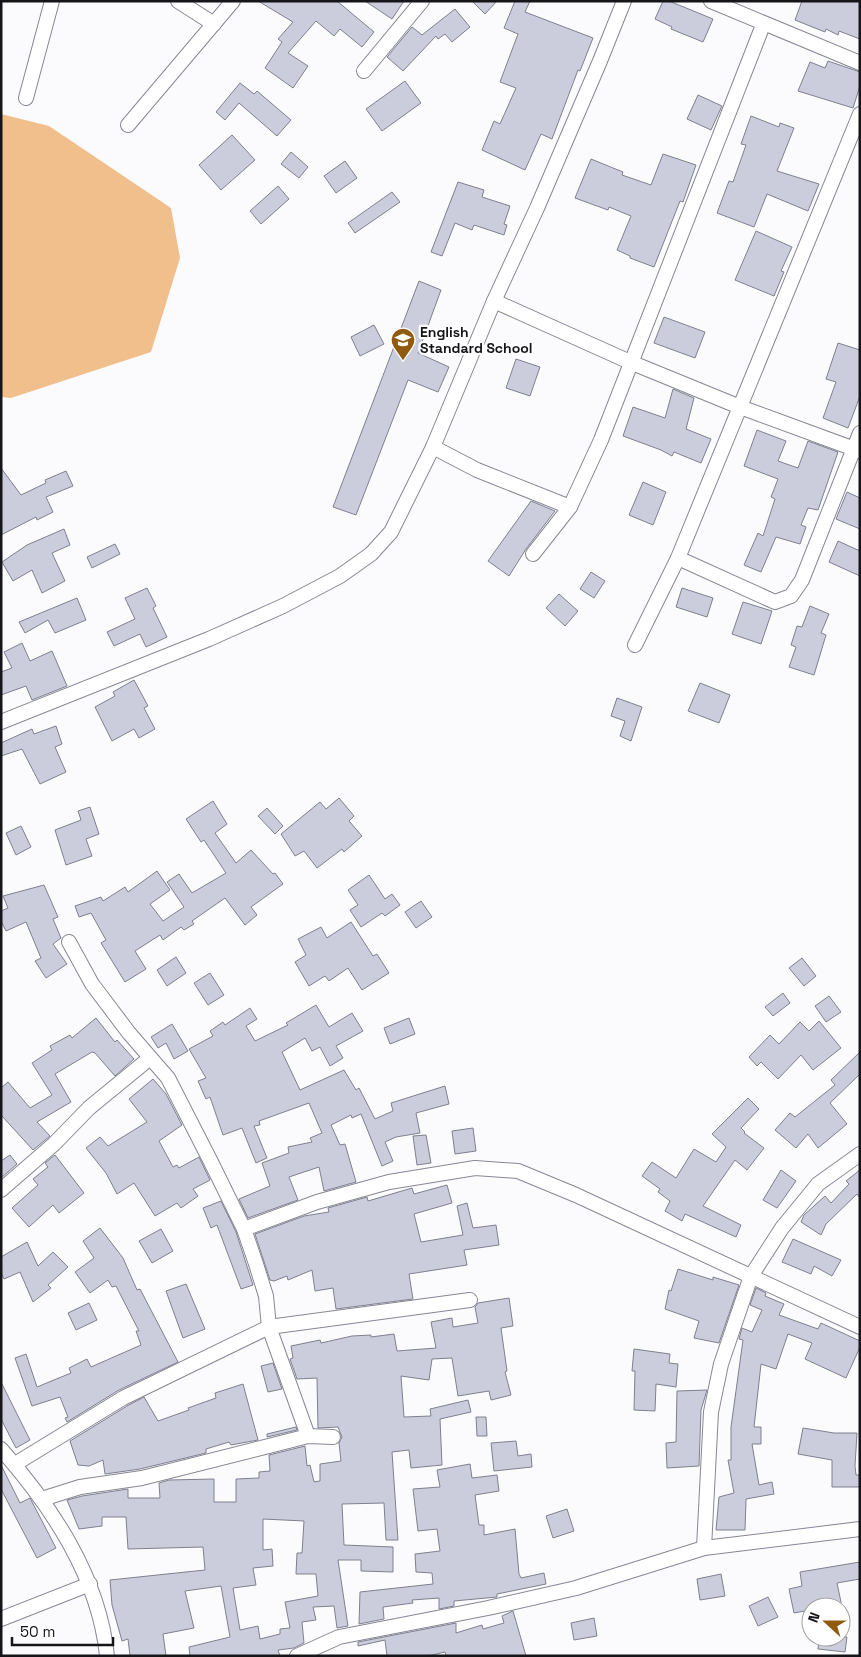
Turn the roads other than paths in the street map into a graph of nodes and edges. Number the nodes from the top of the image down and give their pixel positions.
1 (52, 1) edge
2 (178, 1) edge
3 (233, 1) edge
4 (422, 1) edge
5 (624, 1) edge
6 (712, 1) edge
7 (214, 24) junction
8 (763, 24) junction
9 (860, 63) edge
10 (364, 71) dead end
11 (26, 98) dead end
12 (860, 114) edge
13 (128, 125) dead end
14 (494, 301) junction
15 (630, 362) junction
16 (740, 407) junction
17 (860, 432) edge
18 (433, 447) junction
19 (856, 450) edge
20 (570, 507) junction
21 (533, 554) dead end
22 (678, 558) junction
23 (635, 645) dead end
24 (1, 722) edge
25 (69, 942) dead end
26 (150, 1058) junction
27 (860, 1154) edge
28 (1, 1190) edge
29 (244, 1229) junction
30 (751, 1276) junction
31 (470, 1300) dead end
32 (269, 1327) junction
33 (860, 1327) edge
34 (308, 1436) junction
35 (333, 1437) dead end
36 (1, 1449) edge
37 (15, 1464) junction
38 (42, 1499) junction
39 (860, 1529) edge
40 (704, 1548) junction
41 (90, 1584) junction
42 (1, 1619) edge
43 (107, 1656) edge
44 (297, 1656) edge

1 - 11 street
2 - 7 street
3 - 7 street
4 - 10 street
5 - 14 street
6 - 8 street
7 - 13 street
8 - 9 street
8 - 15 street
12 - 16 street
14 - 15 street
14 - 18 street
15 - 16 street
15 - 20 street
16 - 19 street
16 - 22 street
17 - 19 street
18 - 20 street
18 - 24 street
19 - 22 street
20 - 21 street
22 - 23 street
25 - 26 street
26 - 28 street
26 - 29 street
27 - 30 street
29 - 30 street
29 - 32 street
30 - 33 street
30 - 40 street
31 - 32 street
32 - 34 street
32 - 37 street
34 - 35 street
34 - 38 street
36 - 37 street
37 - 38 street
38 - 41 street
39 - 40 street
40 - 44 street
41 - 42 street
41 - 43 street

